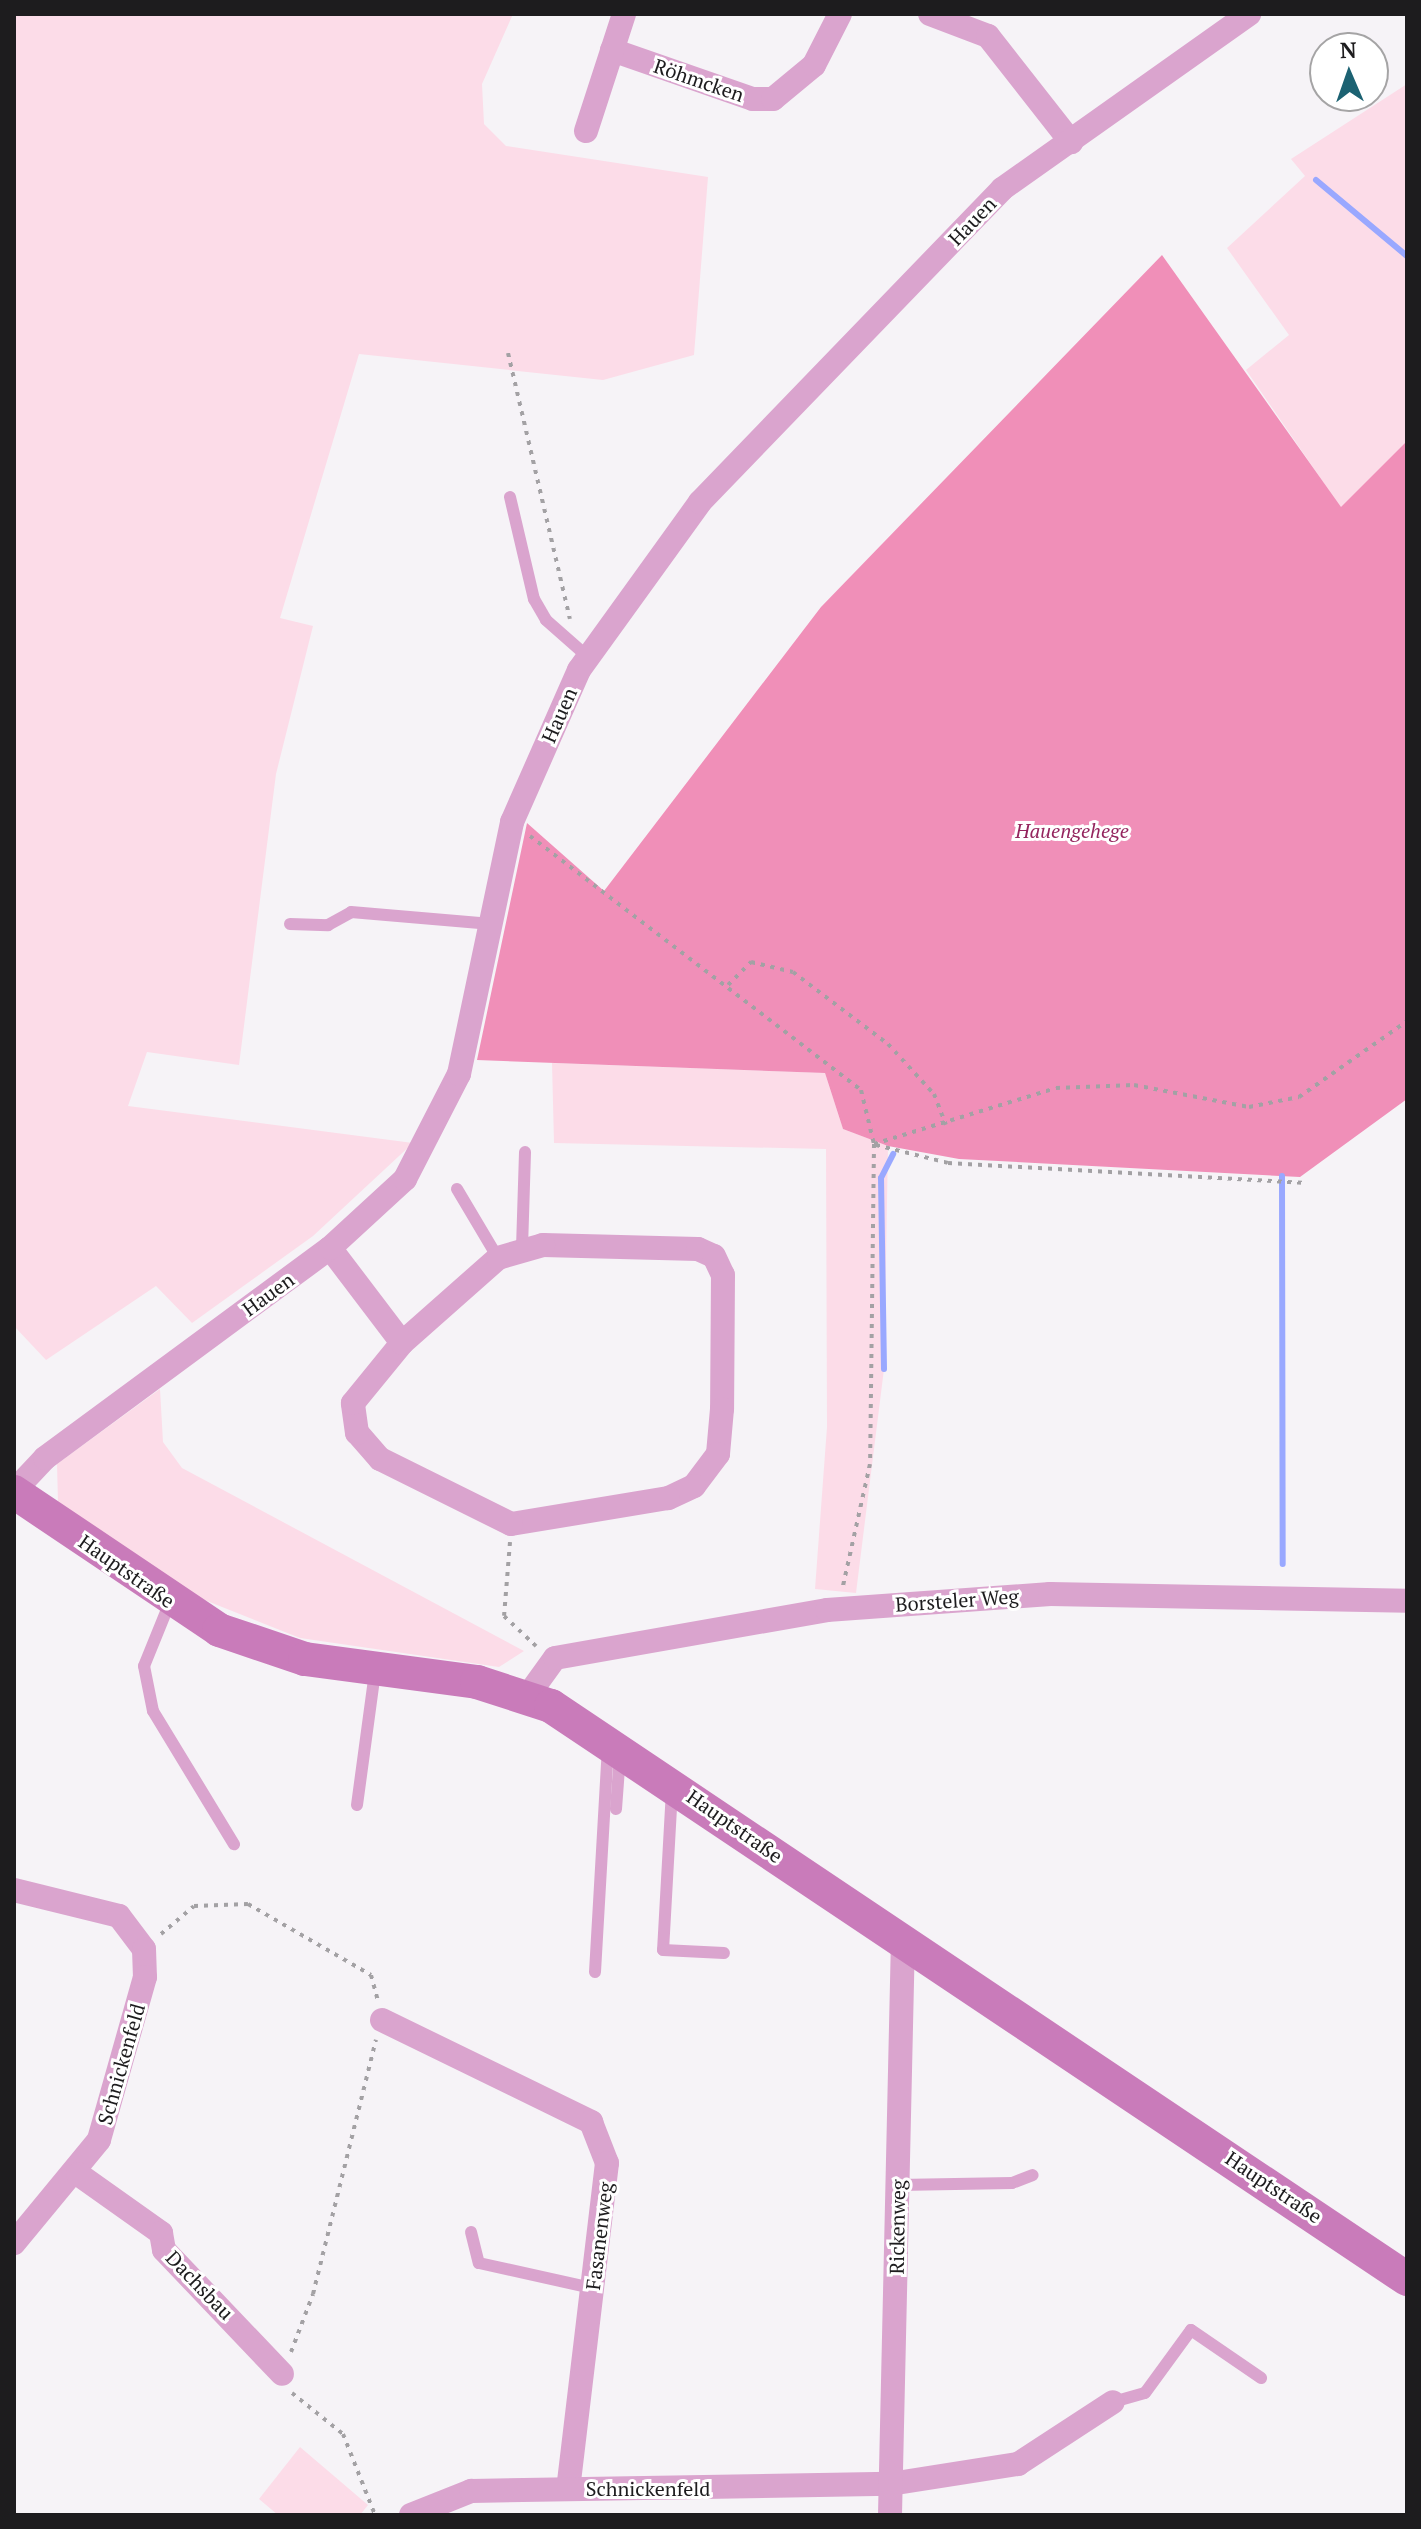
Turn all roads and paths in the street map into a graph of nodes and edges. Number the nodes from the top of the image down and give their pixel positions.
1 (624, 14) edge
2 (840, 14) edge
3 (930, 14) edge
4 (1249, 14) edge
5 (1214, 24) edge
6 (612, 50) junction
7 (586, 131) dead end
8 (1071, 142) junction
9 (508, 353) dead end
10 (510, 497) dead end
11 (588, 657) junction
12 (512, 822) junction
13 (290, 924) dead end
14 (491, 924) junction
15 (728, 985) junction
16 (1407, 1021) edge
17 (946, 1125) junction
18 (874, 1144) junction
19 (525, 1152) dead end
20 (1302, 1183) dead end
21 (457, 1189) dead end
22 (330, 1248) junction
23 (522, 1248) junction
24 (498, 1258) junction
25 (402, 1343) junction
26 (14, 1492) edge
27 (511, 1524) junction
28 (1407, 1601) edge
29 (170, 1602) junction
30 (827, 1610) junction
31 (555, 1658) junction
32 (375, 1669) junction
33 (529, 1694) junction
34 (615, 1744) junction
35 (673, 1783) junction
36 (357, 1805) dead end
37 (616, 1809) dead end
38 (234, 1844) dead end
39 (14, 1890) edge
40 (903, 1939) junction
41 (144, 1949) junction
42 (724, 1953) dead end
43 (595, 1972) dead end
44 (382, 2020) junction
45 (78, 2174) junction
46 (1033, 2175) dead end
47 (898, 2185) junction
48 (471, 2232) dead end
49 (14, 2243) edge
50 (1406, 2276) edge
51 (592, 2288) junction
52 (282, 2374) junction
53 (1261, 2378) dead end
54 (1113, 2402) joint
55 (890, 2484) junction
56 (568, 2488) junction
57 (375, 2515) edge
58 (411, 2515) edge
59 (890, 2515) edge

1 - 6 street
2 - 6 street, Röhmcken
3 - 8 street
4 - 5 street, Hauen
5 - 8 street, Hauen
6 - 7 street
8 - 11 street, Hauen
9 - 11 path
10 - 11 lane
11 - 12 street, Hauen
12 - 14 street, Hauen
12 - 15 path
13 - 14 lane
14 - 22 street, Hauen
15 - 17 path
15 - 18 path
16 - 17 path
17 - 18 path
18 - 20 path
18 - 30 path
19 - 23 lane
21 - 24 lane
22 - 25 street
22 - 26 street, Hauen
23 - 24 street
23 - 27 street
24 - 25 street
25 - 27 street
26 - 29 main road, Hauptstraße
27 - 31 path
28 - 30 street, Borsteler Weg
29 - 32 main road, Hauptstraße
29 - 38 lane
30 - 31 street, Borsteler Weg
31 - 33 street
32 - 33 main road, Hauptstraße
32 - 36 lane
33 - 34 main road, Hauptstraße
34 - 35 main road, Hauptstraße
34 - 37 lane
34 - 43 lane
35 - 40 main road, Hauptstraße
35 - 42 lane
39 - 41 street
40 - 47 street, Rickenweg
40 - 50 main road, Hauptstraße
41 - 44 path
41 - 45 street, Schnickenfeld
44 - 51 street, Fasanenweg
44 - 52 path
45 - 49 street, Schnickenfeld
45 - 52 street, Dachsbau
46 - 47 lane
47 - 55 street, Rickenweg
48 - 51 lane
51 - 56 street, Fasanenweg
52 - 57 path
53 - 54 lane
54 - 55 street, Schnickenfeld
55 - 56 street, Schnickenfeld
55 - 59 street, Rickenweg
56 - 58 street, Schnickenfeld

